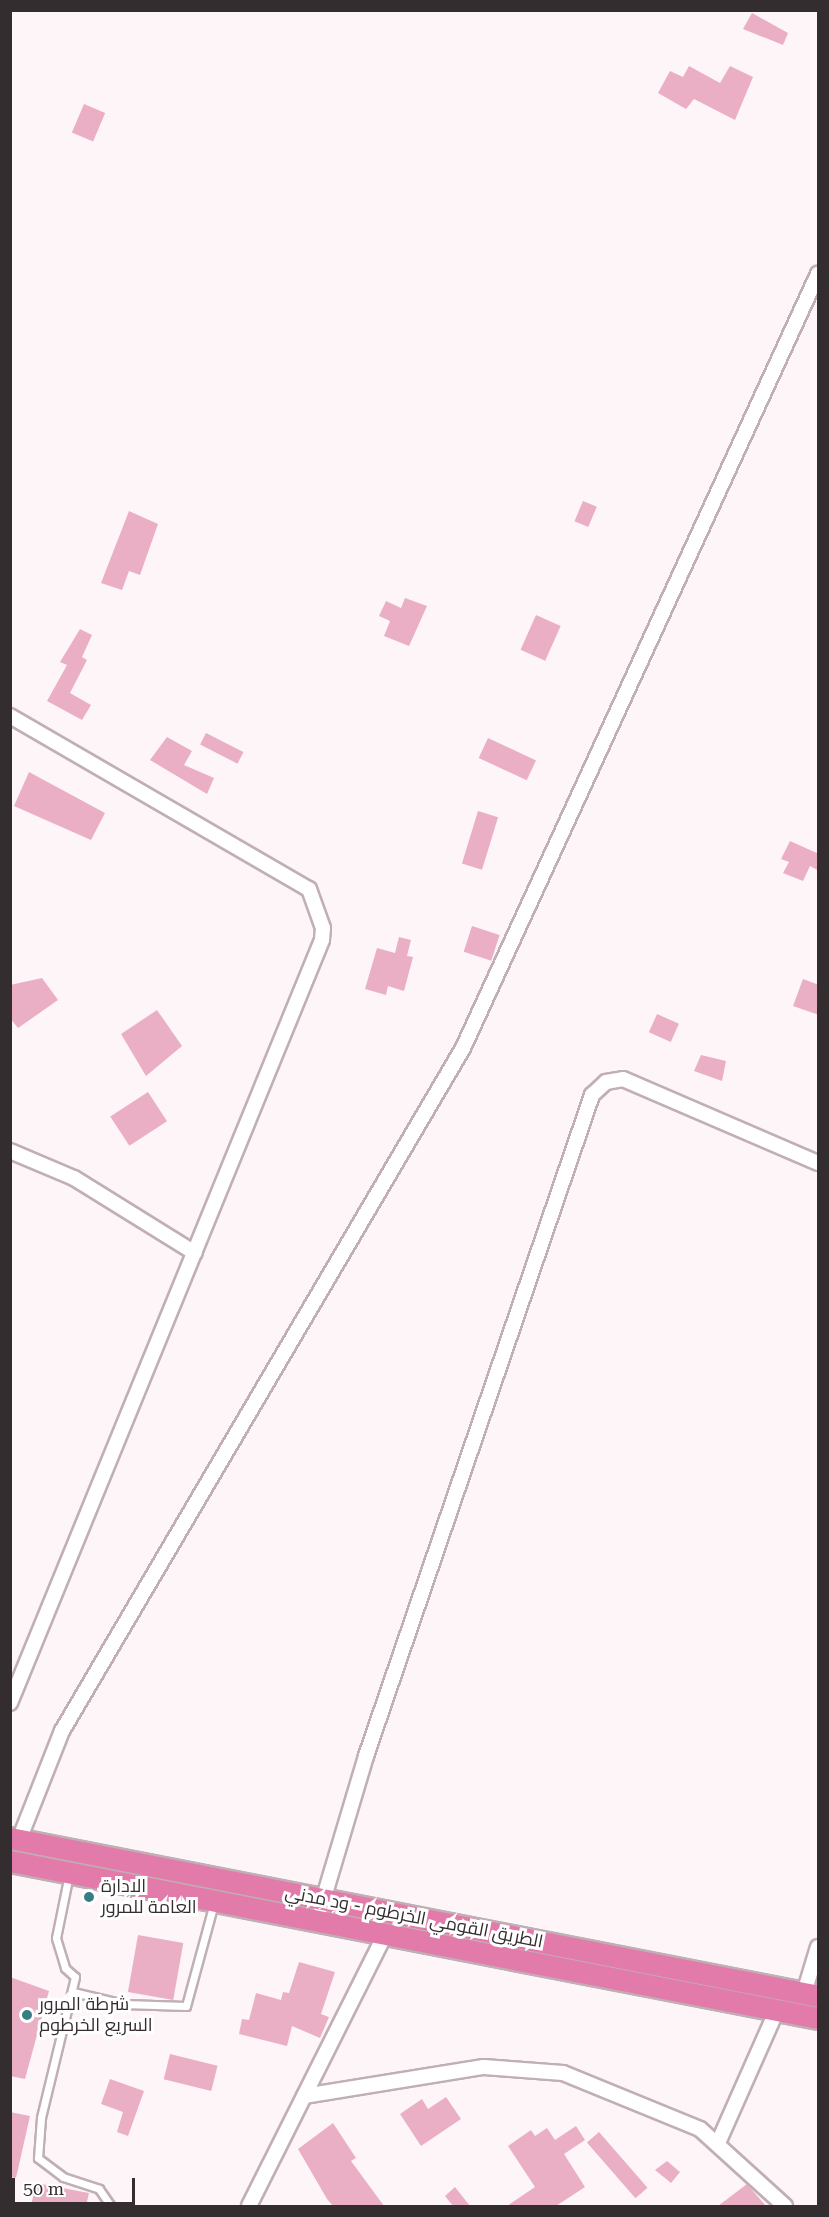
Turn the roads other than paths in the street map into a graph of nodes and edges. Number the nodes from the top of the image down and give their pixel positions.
1 (819, 274) edge
2 (10, 716) edge
3 (10, 1151) edge
4 (819, 1162) edge
5 (195, 1253) junction
6 (10, 1703) edge
7 (15, 1839) edge
8 (75, 1851) junction
9 (10, 1861) edge
10 (69, 1872) junction
11 (215, 1899) junction
12 (320, 1909) junction
13 (386, 1933) junction
14 (819, 1947) edge
15 (73, 1992) junction
16 (811, 1995) edge
17 (777, 2010) junction
18 (819, 2018) edge
19 (304, 2096) junction
20 (718, 2143) junction
21 (111, 2206) edge
22 (249, 2206) edge
23 (784, 2206) edge

1 - 7 street
2 - 5 street
3 - 5 street
4 - 12 street
5 - 6 street
7 - 8 highway, الطريق القومي الخرطوم - ود مدني
8 - 10 lane
8 - 12 highway, الطريق القومي الخرطوم - ود مدني
9 - 10 highway, الطريق القومي الخرطوم - ود مدني
10 - 11 highway, الطريق القومي الخرطوم - ود مدني
10 - 15 lane
11 - 12 highway, الطريق القومي الخرطوم - ود مدني
11 - 15 lane
12 - 13 highway, الطريق القومي الخرطوم - ود مدني
12 - 16 highway, الطريق القومي الخرطوم - ود مدني
13 - 17 highway, الطريق القومي الخرطوم - ود مدني
13 - 19 street
14 - 16 street
15 - 21 lane
17 - 18 highway, الطريق القومي الخرطوم - ود مدني
17 - 20 street
19 - 20 street
19 - 22 street
20 - 23 street

